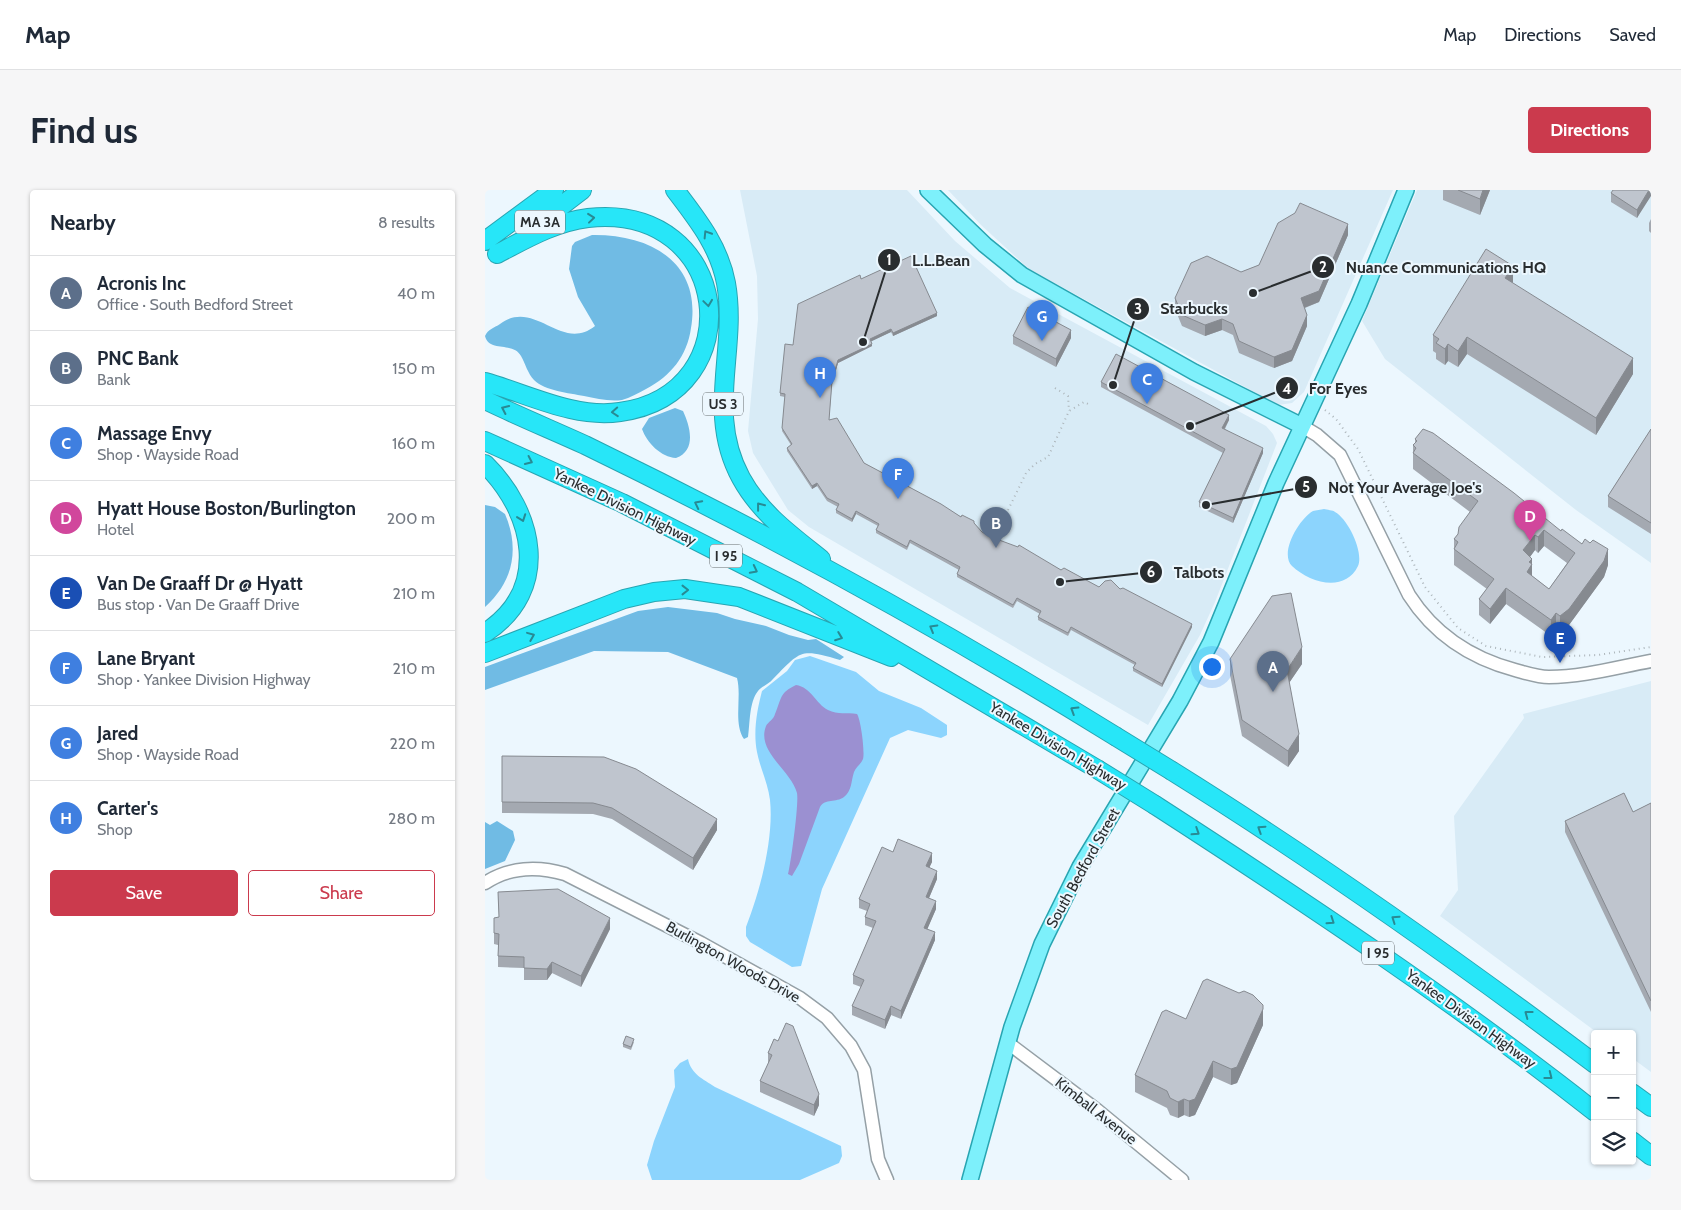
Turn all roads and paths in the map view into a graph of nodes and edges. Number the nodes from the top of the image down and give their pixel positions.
1 (554, 190) edge
2 (582, 190) edge
3 (675, 190) edge
4 (928, 190) edge
5 (1406, 190) edge
6 (485, 241) edge
7 (491, 258) edge
8 (485, 382) edge
9 (1055, 388) dead end
10 (485, 400) edge
11 (1313, 401) junction
12 (1090, 406) dead end
13 (1069, 411) junction
14 (1301, 426) junction
15 (485, 441) edge
16 (485, 464) edge
17 (1009, 510) dead end
18 (850, 583) junction
19 (485, 633) edge
20 (1651, 647) edge
21 (485, 653) edge
22 (1651, 661) edge
23 (959, 687) junction
24 (485, 883) edge
25 (1008, 1043) junction
26 (1591, 1061) edge
27 (1636, 1096) edge
28 (1651, 1108) edge
29 (1591, 1109) edge
30 (1636, 1144) edge
31 (1651, 1156) edge
32 (881, 1168) junction
33 (887, 1180) edge
34 (896, 1180) edge
35 (970, 1180) edge
36 (1183, 1180) edge

1 - 6 highway
2 - 7 highway, MA 3A
18 -> 3 highway, US 3
4 - 14 main road
5 - 11 main road, South Bedford Street
7 -> 8 highway
9 - 13 path
18 -> 10 highway, I 95
11 - 14 main road, South Bedford Street
11 - 20 path
12 - 13 path
13 - 17 path
14 - 22 street
14 - 25 main road, South Bedford Street
15 -> 23 highway, Yankee Division Highway / I 95
16 -> 19 highway
26 -> 18 highway, I 95, bridge
21 -> 23 highway
23 -> 29 highway, Yankee Division Highway / I 95, bridge
24 - 32 street, Burlington Woods Drive
25 - 35 main road, South Bedford Street
25 - 36 street, Kimball Avenue
27 - 28 highway
30 - 31 highway
32 - 33 street, Burlington Woods Drive
32 - 34 street

